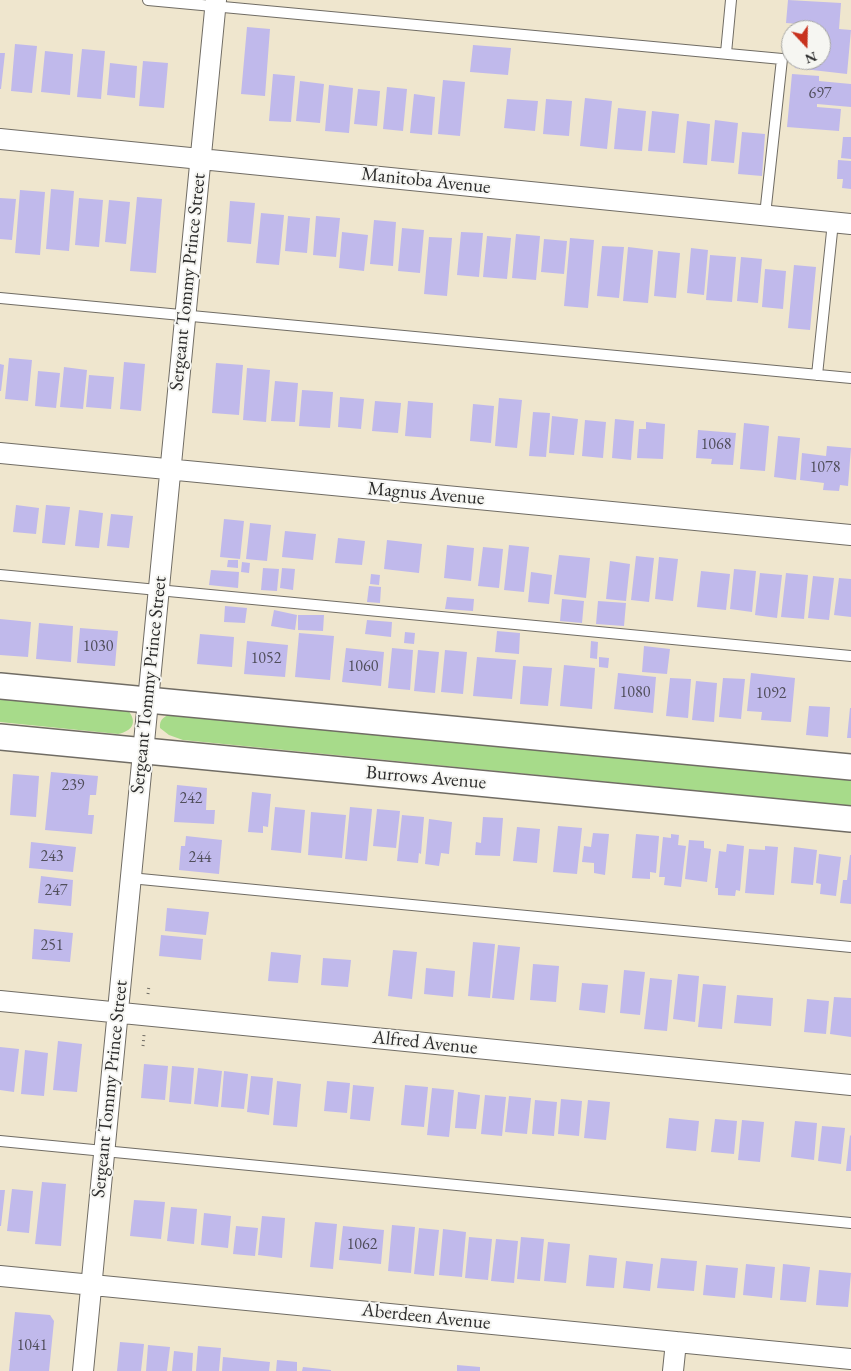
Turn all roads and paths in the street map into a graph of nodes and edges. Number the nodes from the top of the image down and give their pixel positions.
1 (148, 0) edge
2 (731, 0) edge
3 (216, 3) edge
4 (726, 53) junction
5 (0, 139) edge
6 (200, 159) junction
7 (765, 215) junction
8 (842, 223) edge
9 (0, 298) edge
10 (185, 315) junction
11 (818, 375) junction
12 (851, 378) edge
13 (0, 454) edge
14 (170, 470) junction
15 (851, 534) edge
16 (0, 575) edge
17 (159, 589) junction
18 (851, 656) edge
19 (0, 686) edge
20 (148, 700) junction
21 (0, 740) edge
22 (143, 750) junction
23 (851, 767) edge
24 (851, 818) edge
25 (130, 878) junction
26 (851, 948) edge
27 (0, 1001) edge
28 (118, 1013) junction
29 (851, 1085) edge
30 (0, 1141) edge
31 (104, 1151) junction
32 (851, 1223) edge
33 (0, 1276) edge
34 (91, 1285) junction
35 (676, 1342) junction
36 (851, 1359) edge
37 (83, 1371) edge
38 (673, 1371) edge

1 - 3 lane
2 - 4 lane
3 - 4 lane
3 - 6 street, Sergeant Tommy Prince Street
4 - 7 lane
5 - 6 street, Manitoba Avenue
6 - 7 street, Manitoba Avenue
6 - 10 street, Sergeant Tommy Prince Street
7 - 8 street, Manitoba Avenue
8 - 11 lane
9 - 10 lane
10 - 11 lane
10 - 14 street, Sergeant Tommy Prince Street
11 - 12 lane
13 - 14 street, Magnus Avenue
14 - 15 street, Magnus Avenue
14 - 17 street, Sergeant Tommy Prince Street
16 - 17 lane
17 - 18 lane
17 - 20 street, Sergeant Tommy Prince Street
19 - 20 street
20 - 22 street, Sergeant Tommy Prince Street
20 - 23 street
21 - 22 street, Burrows Avenue
22 - 24 street, Burrows Avenue
22 - 25 street, Sergeant Tommy Prince Street
25 - 26 lane
25 - 28 street, Sergeant Tommy Prince Street
27 - 28 street, Alfred Avenue
28 - 29 street, Alfred Avenue
28 - 31 street, Sergeant Tommy Prince Street
30 - 31 lane
31 - 32 lane
31 - 34 street, Sergeant Tommy Prince Street
33 - 34 street, Aberdeen Avenue
34 - 35 street, Aberdeen Avenue
34 - 37 street, Sergeant Tommy Prince Street
35 - 36 street, Aberdeen Avenue
35 - 38 street

